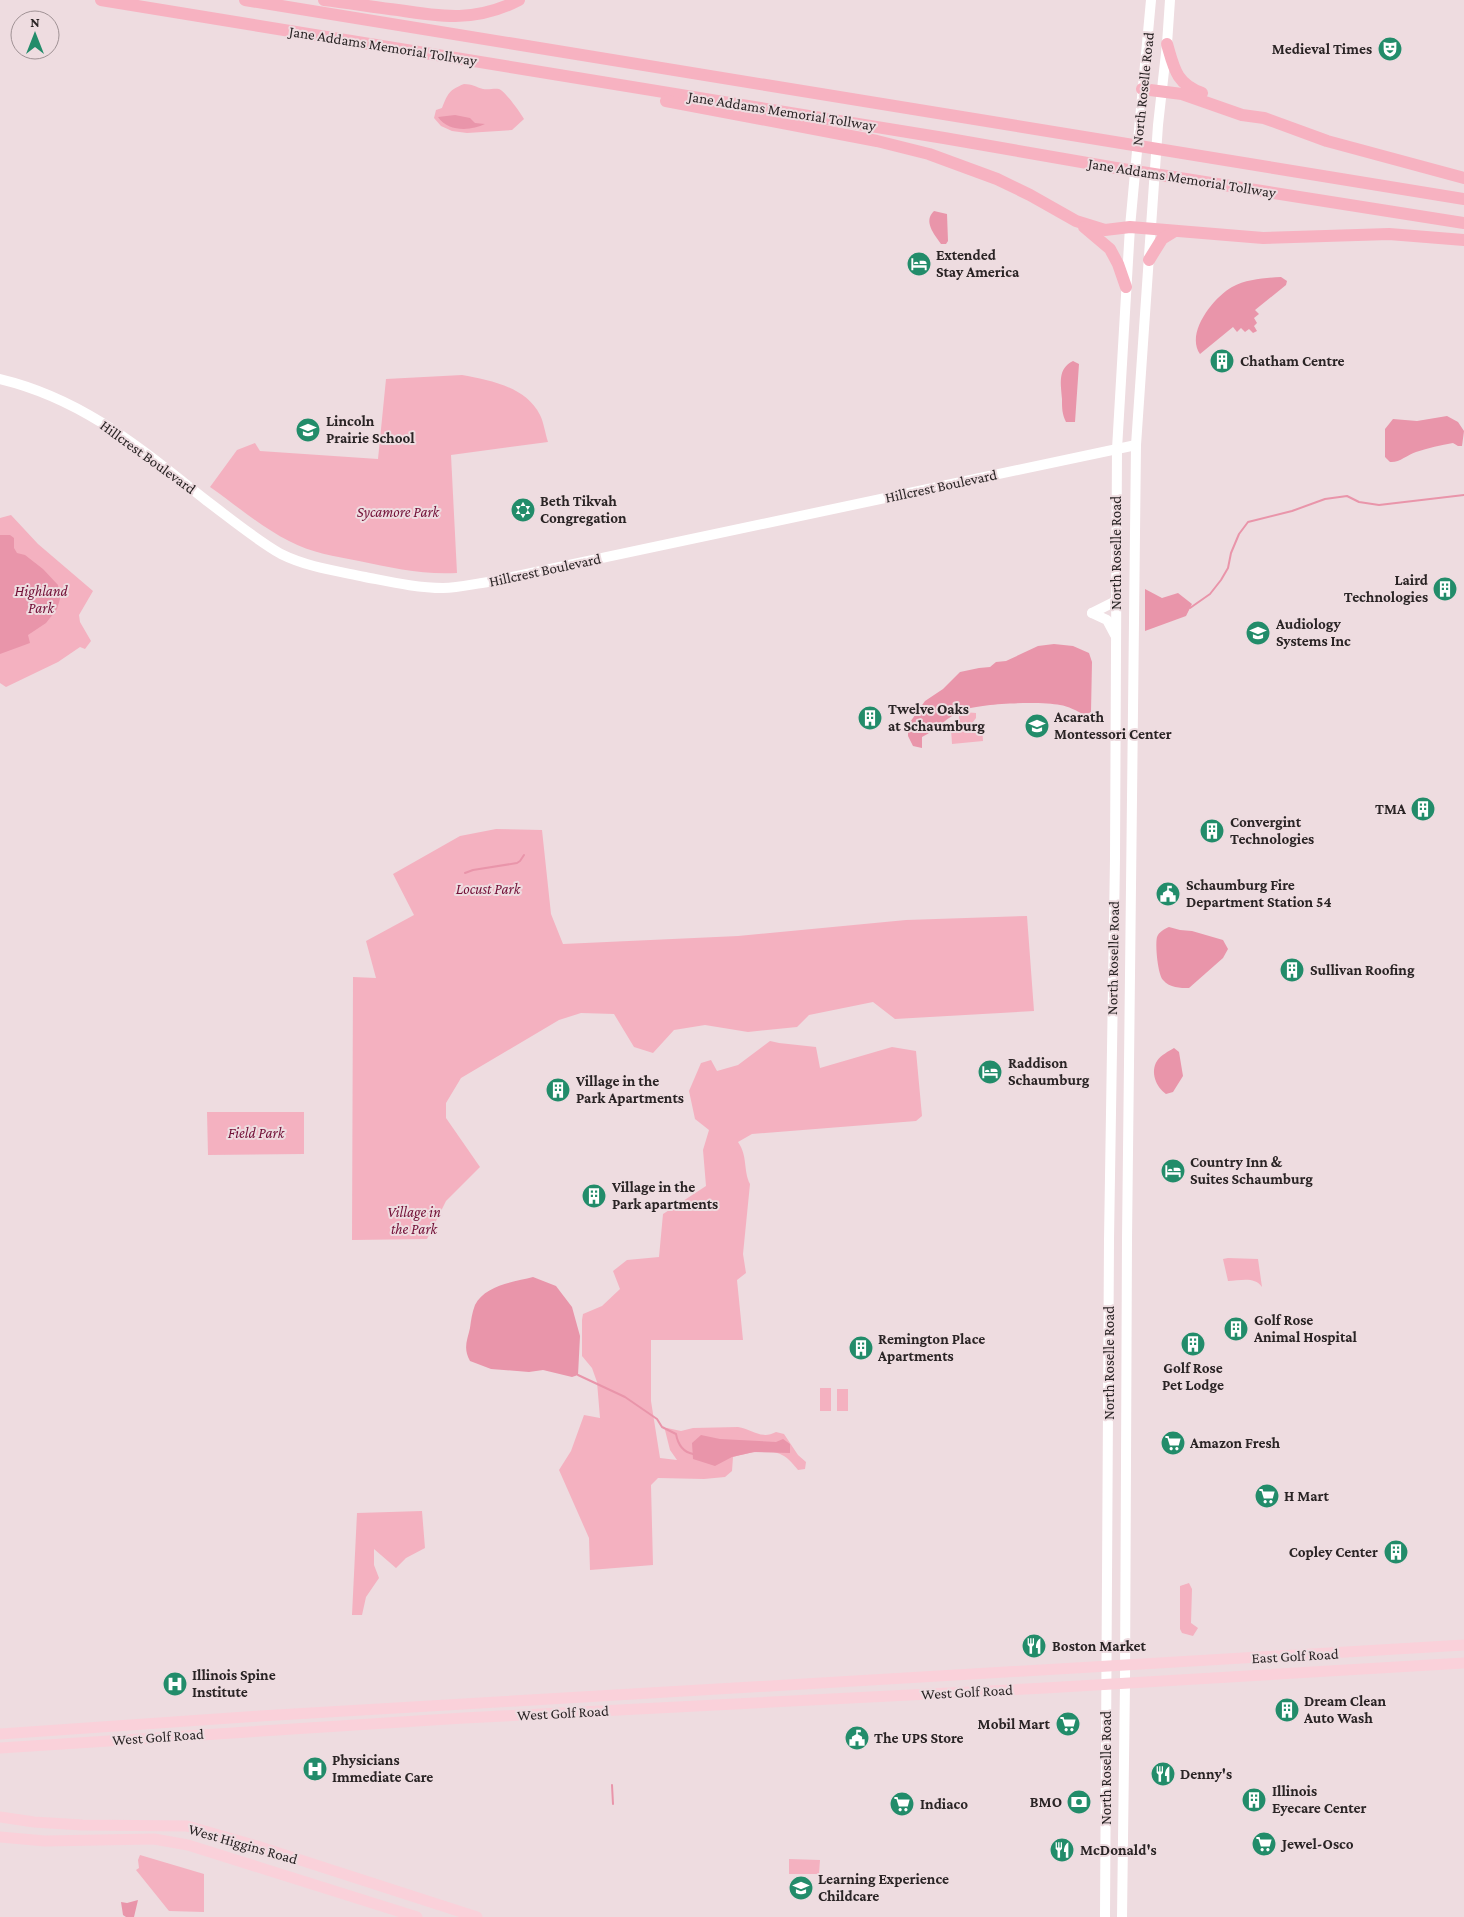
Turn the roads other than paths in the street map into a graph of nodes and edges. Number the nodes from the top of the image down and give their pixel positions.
1 (101, 0) edge
2 (245, 0) edge
3 (324, 0) edge
4 (519, 0) edge
5 (1152, 0) edge
6 (1170, 0) edge
7 (1167, 44) junction
8 (584, 79) junction
9 (1142, 89) junction
10 (1162, 91) junction
11 (1264, 118) junction
12 (1464, 178) edge
13 (1464, 200) edge
14 (1076, 221) junction
15 (1464, 223) edge
16 (1130, 227) junction
17 (1151, 229) junction
18 (1175, 231) junction
19 (1464, 240) edge
20 (1149, 260) junction
21 (1126, 287) junction
22 (0, 379) edge
23 (1136, 445) junction
24 (1117, 449) junction
25 (1116, 601) junction
26 (1116, 637) junction
27 (1464, 1645) edge
28 (1464, 1663) edge
29 (1125, 1665) junction
30 (1106, 1666) junction
31 (1125, 1683) junction
32 (1106, 1684) junction
33 (0, 1734) edge
34 (0, 1748) edge
35 (0, 1817) edge
36 (0, 1837) edge
37 (417, 1917) edge
38 (477, 1917) edge
39 (1105, 1917) edge
40 (1122, 1917) edge

1 - 8 highway, Jane Addams Memorial Tollway
2 - 13 highway, Jane Addams Memorial Tollway
3 - 4 highway
5 - 9 main road, North Roselle Road
6 - 7 main road, North Roselle Road
7 - 10 main road, North Roselle Road
7 - 11 highway
8 - 14 highway
8 - 15 highway, Jane Addams Memorial Tollway
9 - 10 highway
9 - 16 main road, North Roselle Road
10 - 11 highway
10 - 17 main road, North Roselle Road
11 - 12 highway
14 - 16 highway
14 - 21 highway
16 - 17 highway
16 - 21 main road, North Roselle Road
17 - 18 highway
17 - 20 main road, North Roselle Road
18 - 19 highway
18 - 20 highway
20 - 23 main road, North Roselle Road
21 - 24 main road, North Roselle Road
22 - 24 main road, Hillcrest Boulevard
23 - 24 main road, Hillcrest Boulevard
23 - 29 main road, North Roselle Road
24 - 25 main road, North Roselle Road
25 - 26 main road, North Roselle Road
25 - 26 main road
26 - 30 main road, North Roselle Road
27 - 29 main road, East Golf Road
28 - 31 main road, East Golf Road
29 - 30 main road, West Golf Road
29 - 31 main road, North Roselle Road
30 - 32 main road, North Roselle Road
30 - 33 main road, West Golf Road
31 - 32 main road, West Golf Road
31 - 40 main road, North Roselle Road
32 - 34 main road, West Golf Road
32 - 39 main road, North Roselle Road
35 - 38 main road, West Higgins Road
36 - 37 main road, West Higgins Road

